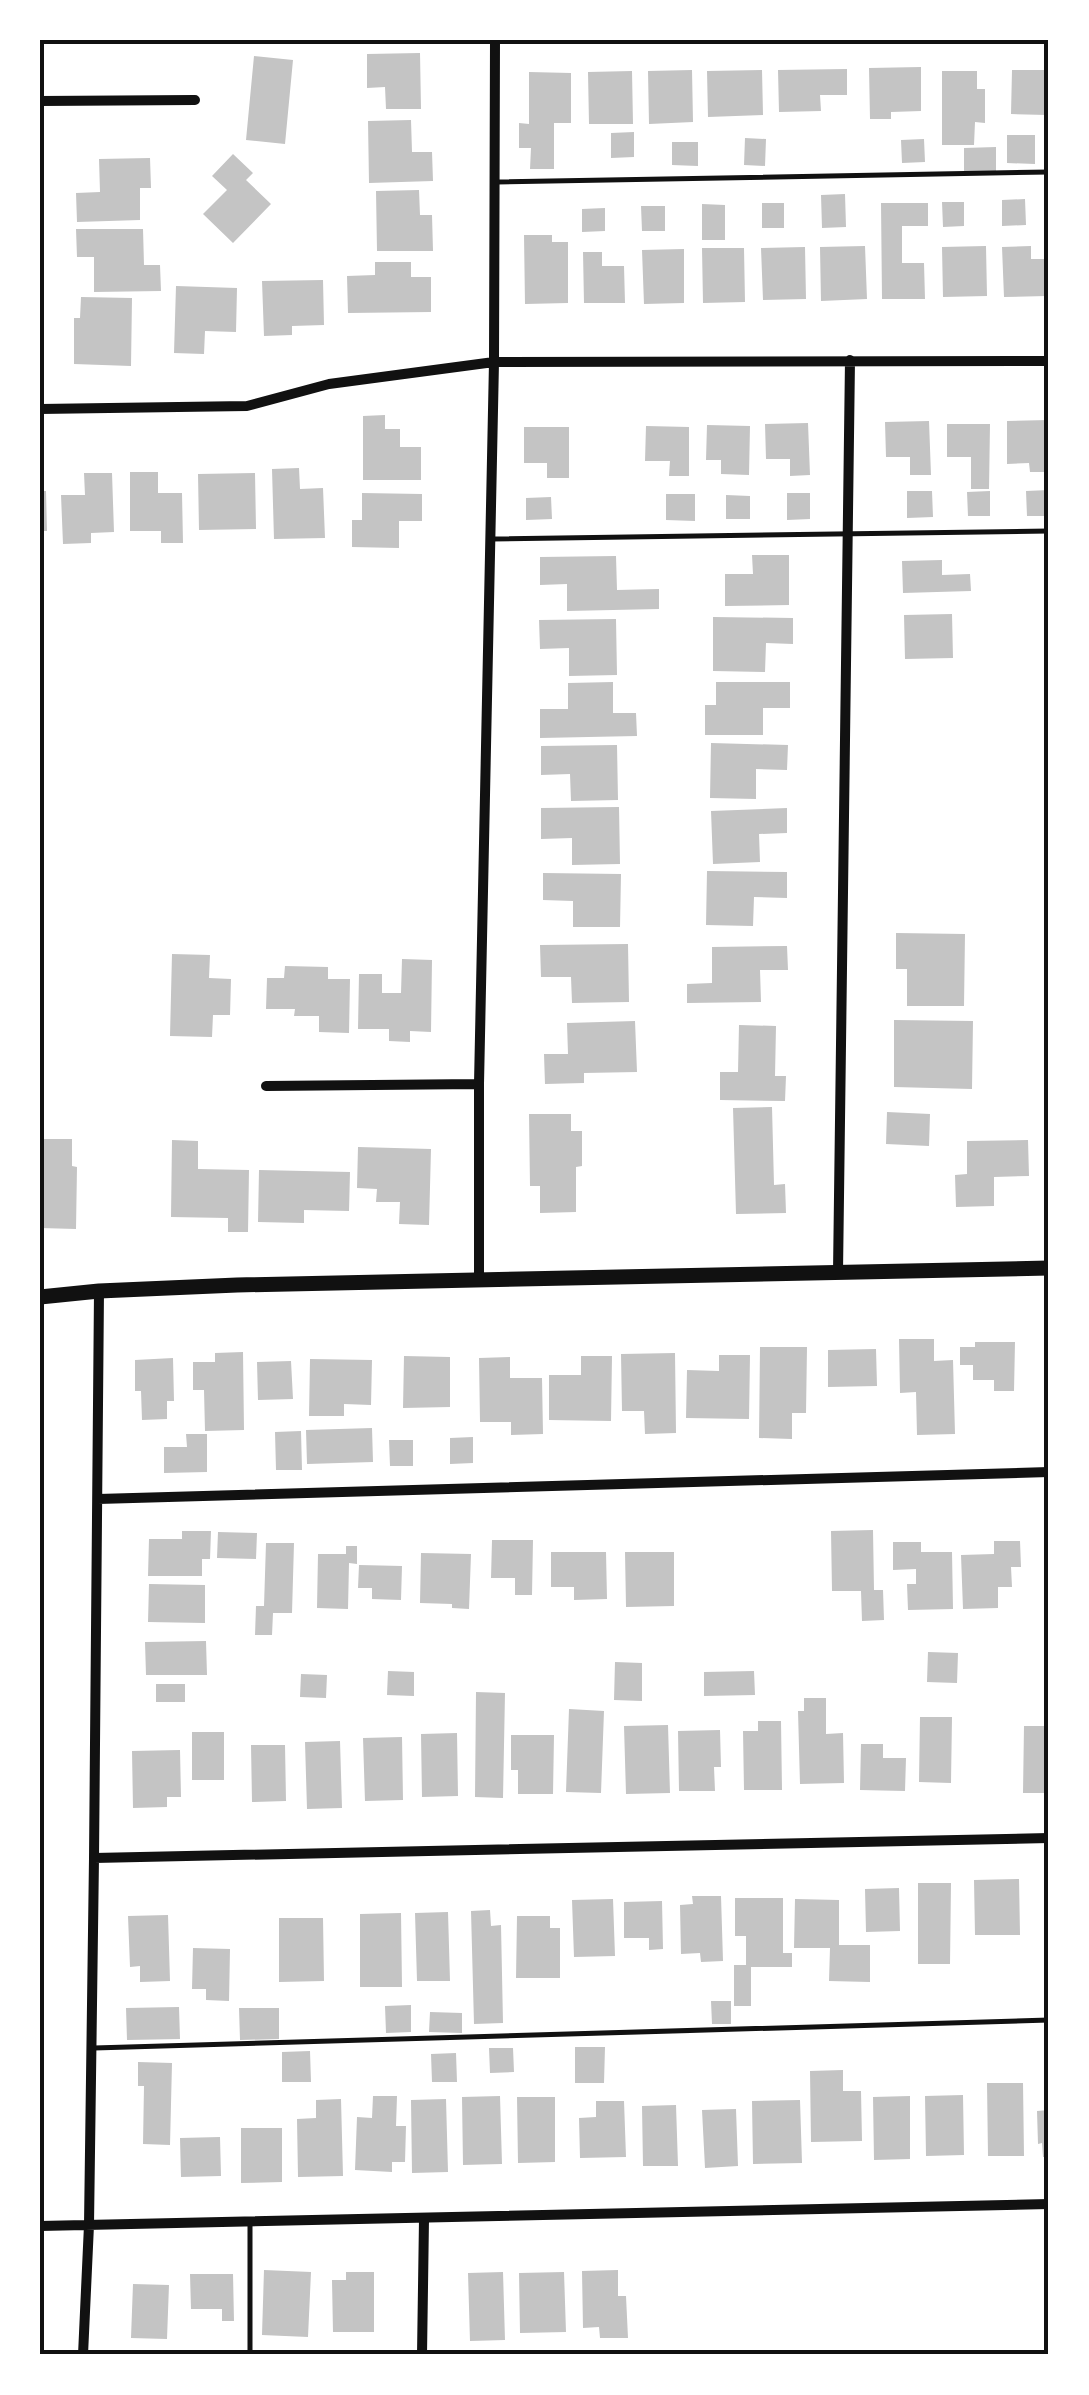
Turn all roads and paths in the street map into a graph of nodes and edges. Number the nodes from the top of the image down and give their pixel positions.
1 (495, 40) edge
2 (195, 100) dead end
3 (40, 101) edge
4 (1049, 172) edge
5 (494, 182) junction
6 (850, 360) junction
7 (1049, 361) edge
8 (494, 362) junction
9 (40, 409) edge
10 (1049, 531) edge
11 (848, 532) junction
12 (490, 539) junction
13 (480, 1084) junction
14 (266, 1086) dead end
15 (1049, 1268) edge
16 (838, 1273) junction
17 (480, 1280) junction
18 (99, 1291) junction
19 (40, 1297) edge
20 (1049, 1472) edge
21 (98, 1499) junction
22 (1049, 1838) edge
23 (94, 1858) junction
24 (1049, 2020) edge
25 (91, 2048) junction
26 (1049, 2204) edge
27 (424, 2219) junction
28 (250, 2222) junction
29 (89, 2225) junction
30 (40, 2226) edge
31 (84, 2355) edge
32 (250, 2355) edge
33 (422, 2355) edge

1 - 5 street
2 - 3 street
4 - 5 lane
5 - 8 street
6 - 7 street
6 - 8 street
6 - 11 street
8 - 9 street
8 - 12 street
10 - 11 lane
11 - 12 lane
11 - 16 street
12 - 13 street
13 - 14 street
13 - 17 street
15 - 16 main road
16 - 17 main road
17 - 18 main road
18 - 19 main road
18 - 21 street
20 - 21 street
21 - 23 street
22 - 23 street
23 - 25 street
24 - 25 lane
25 - 29 street
26 - 27 street
27 - 28 street
27 - 33 street
28 - 29 street
28 - 32 lane
29 - 30 street
29 - 31 street

